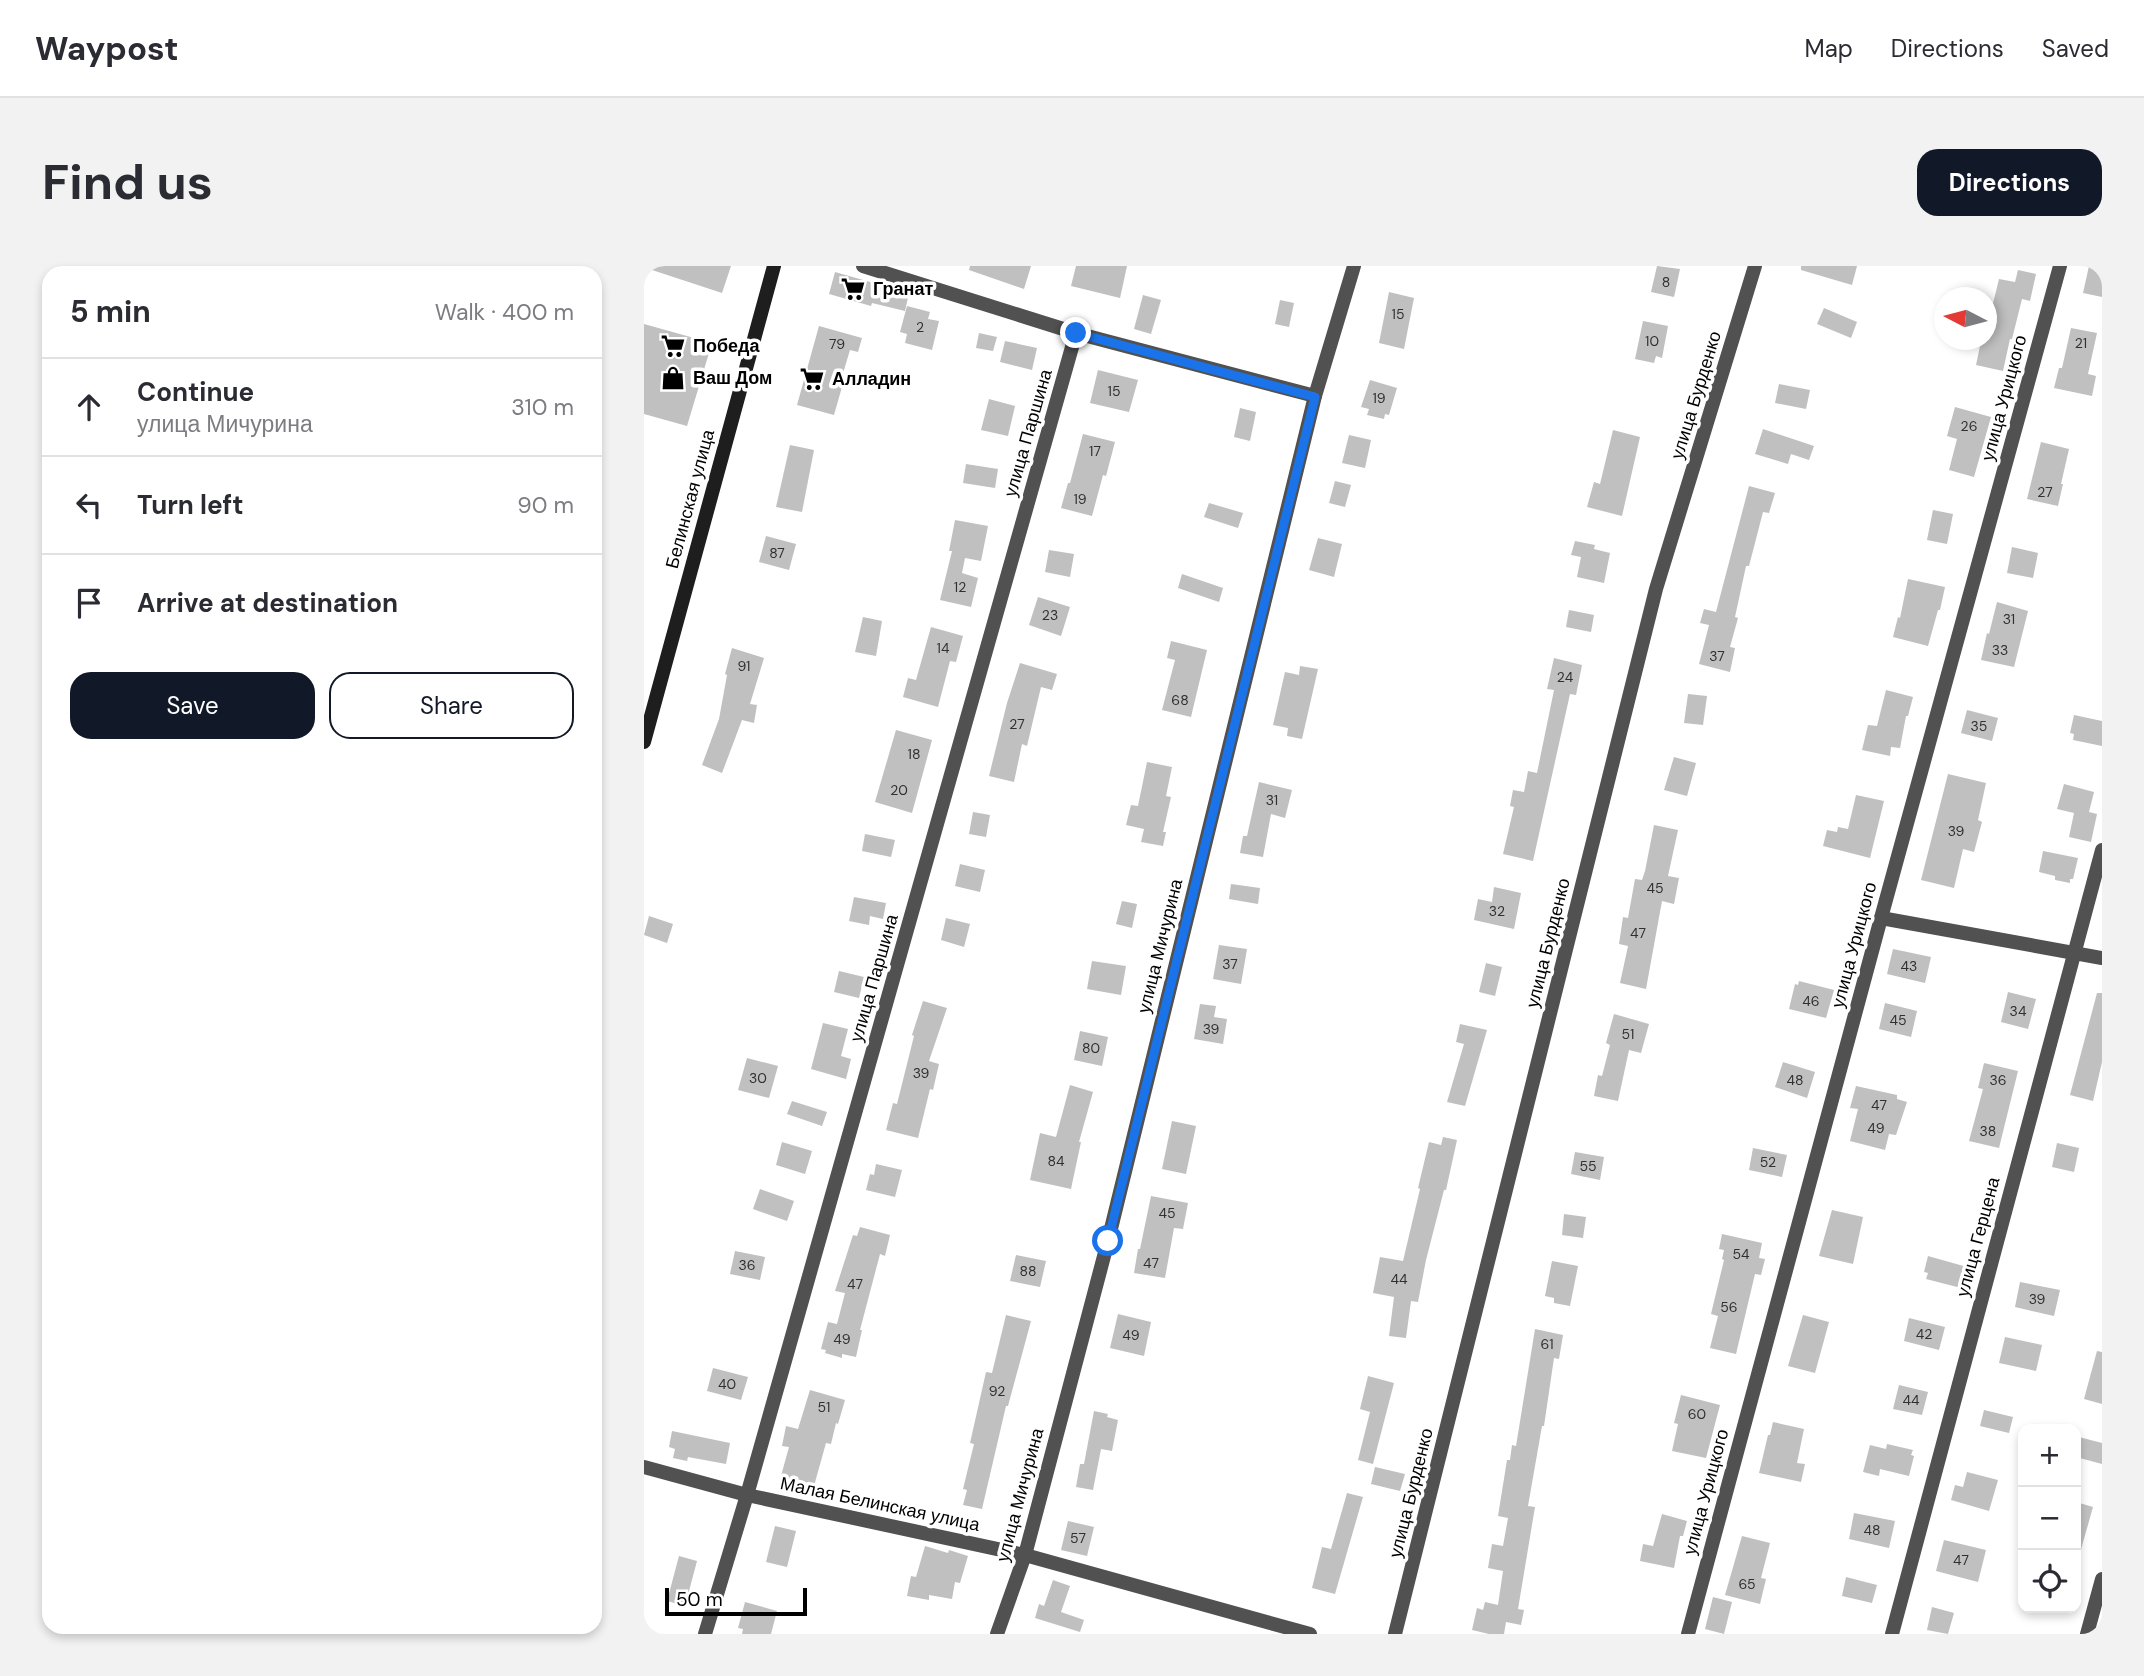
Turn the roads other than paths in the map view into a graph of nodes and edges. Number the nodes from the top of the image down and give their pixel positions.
1 (774, 266) edge
2 (863, 266) edge
3 (1354, 266) edge
4 (1755, 266) edge
5 (2060, 266) edge
6 (1076, 333) junction
7 (1315, 397) junction
8 (644, 742) edge
9 (2102, 850) edge
10 (1881, 918) junction
11 (2074, 952) junction
12 (2102, 958) edge
13 (644, 1467) edge
14 (747, 1495) junction
15 (1026, 1555) junction
16 (2102, 1579) edge
17 (705, 1634) edge
18 (997, 1634) edge
19 (1310, 1634) edge
20 (1395, 1634) edge
21 (1688, 1634) edge
22 (1892, 1634) edge
23 (2087, 1634) edge

1 - 8 main road, Белинская улица
2 - 6 street
3 - 7 street, улица Мичурина
4 - 20 street, улица Бурденко
5 - 10 street, улица Урицкого
6 - 7 street
6 - 14 street, улица Паршина
7 - 15 street, улица Мичурина
9 - 11 street, улица Герцена
10 - 11 street
10 - 21 street, улица Урицкого
11 - 12 street
11 - 22 street, улица Герцена
13 - 14 street, Малая Белинская улица
14 - 15 street, Малая Белинская улица
14 - 17 street, улица Паршина
15 - 18 street, улица Мичурина
15 - 19 street, Малая Белинская улица
16 - 23 street

